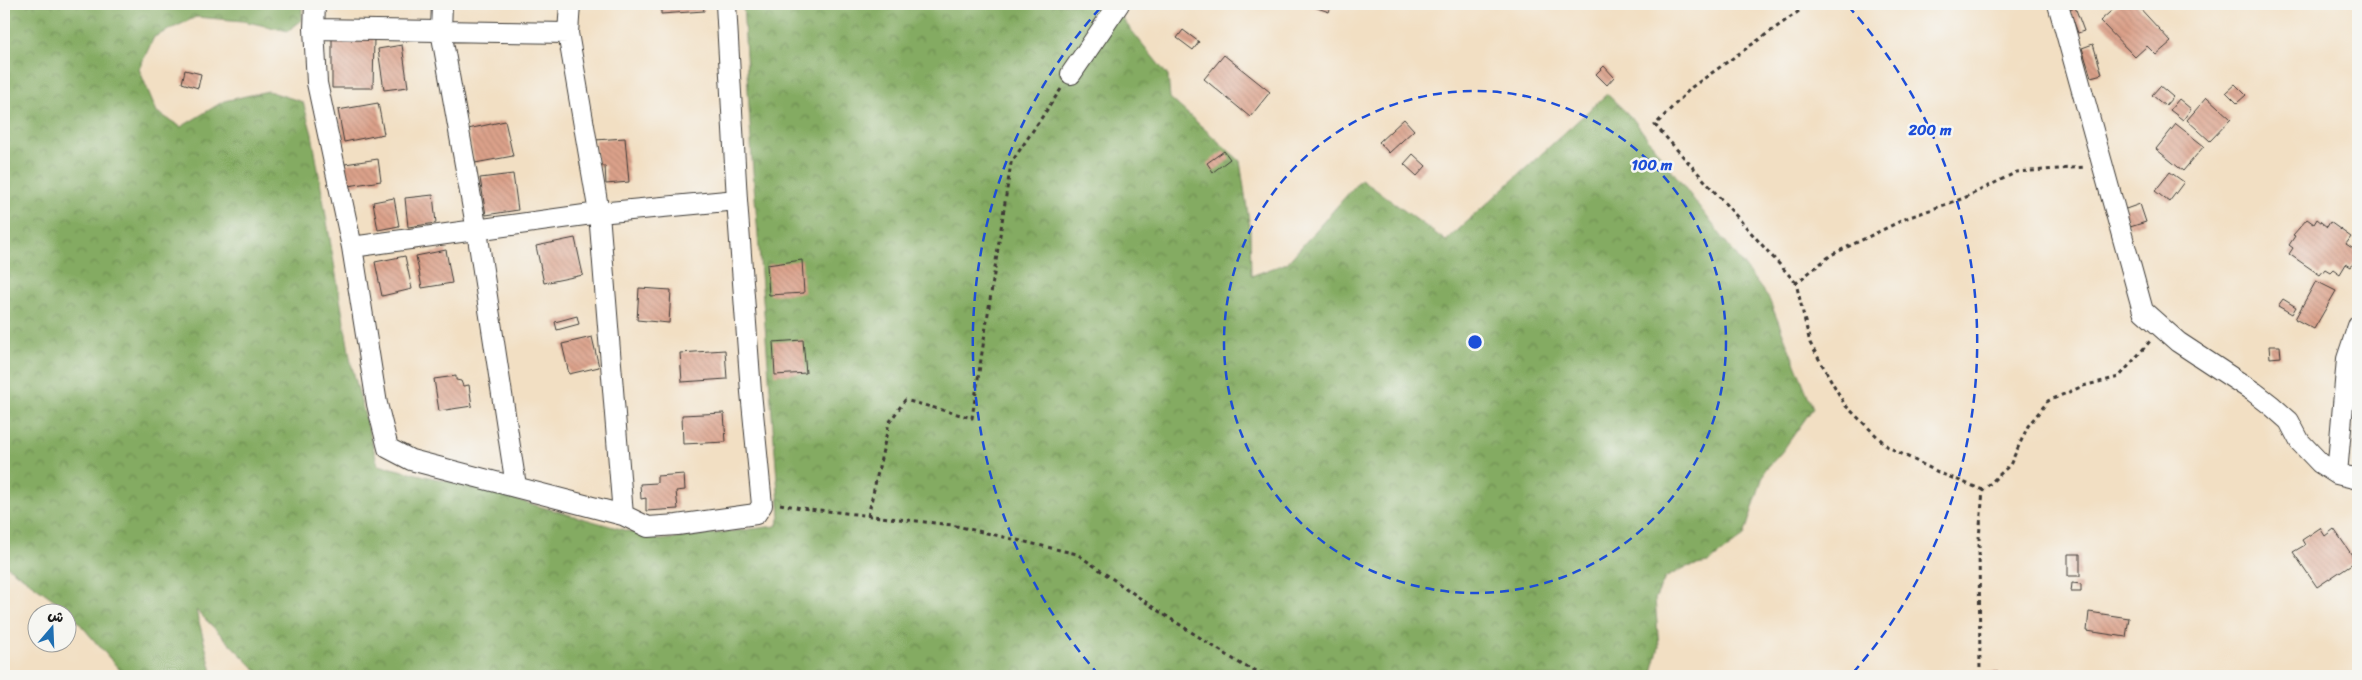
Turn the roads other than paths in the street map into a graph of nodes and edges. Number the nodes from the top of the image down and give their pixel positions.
1 (315, 4) edge
2 (442, 4) edge
3 (570, 4) edge
4 (726, 4) edge
5 (1119, 4) edge
6 (2058, 4) edge
7 (314, 29) junction
8 (441, 31) junction
9 (568, 33) junction
10 (1071, 74) road end
11 (737, 200) junction
12 (599, 213) junction
13 (477, 232) junction
14 (352, 247) junction
15 (2358, 326) edge
16 (2337, 474) junction
17 (2358, 479) edge
18 (516, 486) junction
19 (623, 515) junction

1 - 7 street
2 - 8 street
3 - 9 street
4 - 11 street
5 - 10 street
6 - 16 street
7 - 8 street
7 - 14 street
8 - 9 street
8 - 13 street
9 - 12 street
11 - 12 street
11 - 19 street
12 - 13 street
12 - 19 street
13 - 14 street
13 - 18 street
14 - 18 street
15 - 16 street
16 - 17 street
18 - 19 street

